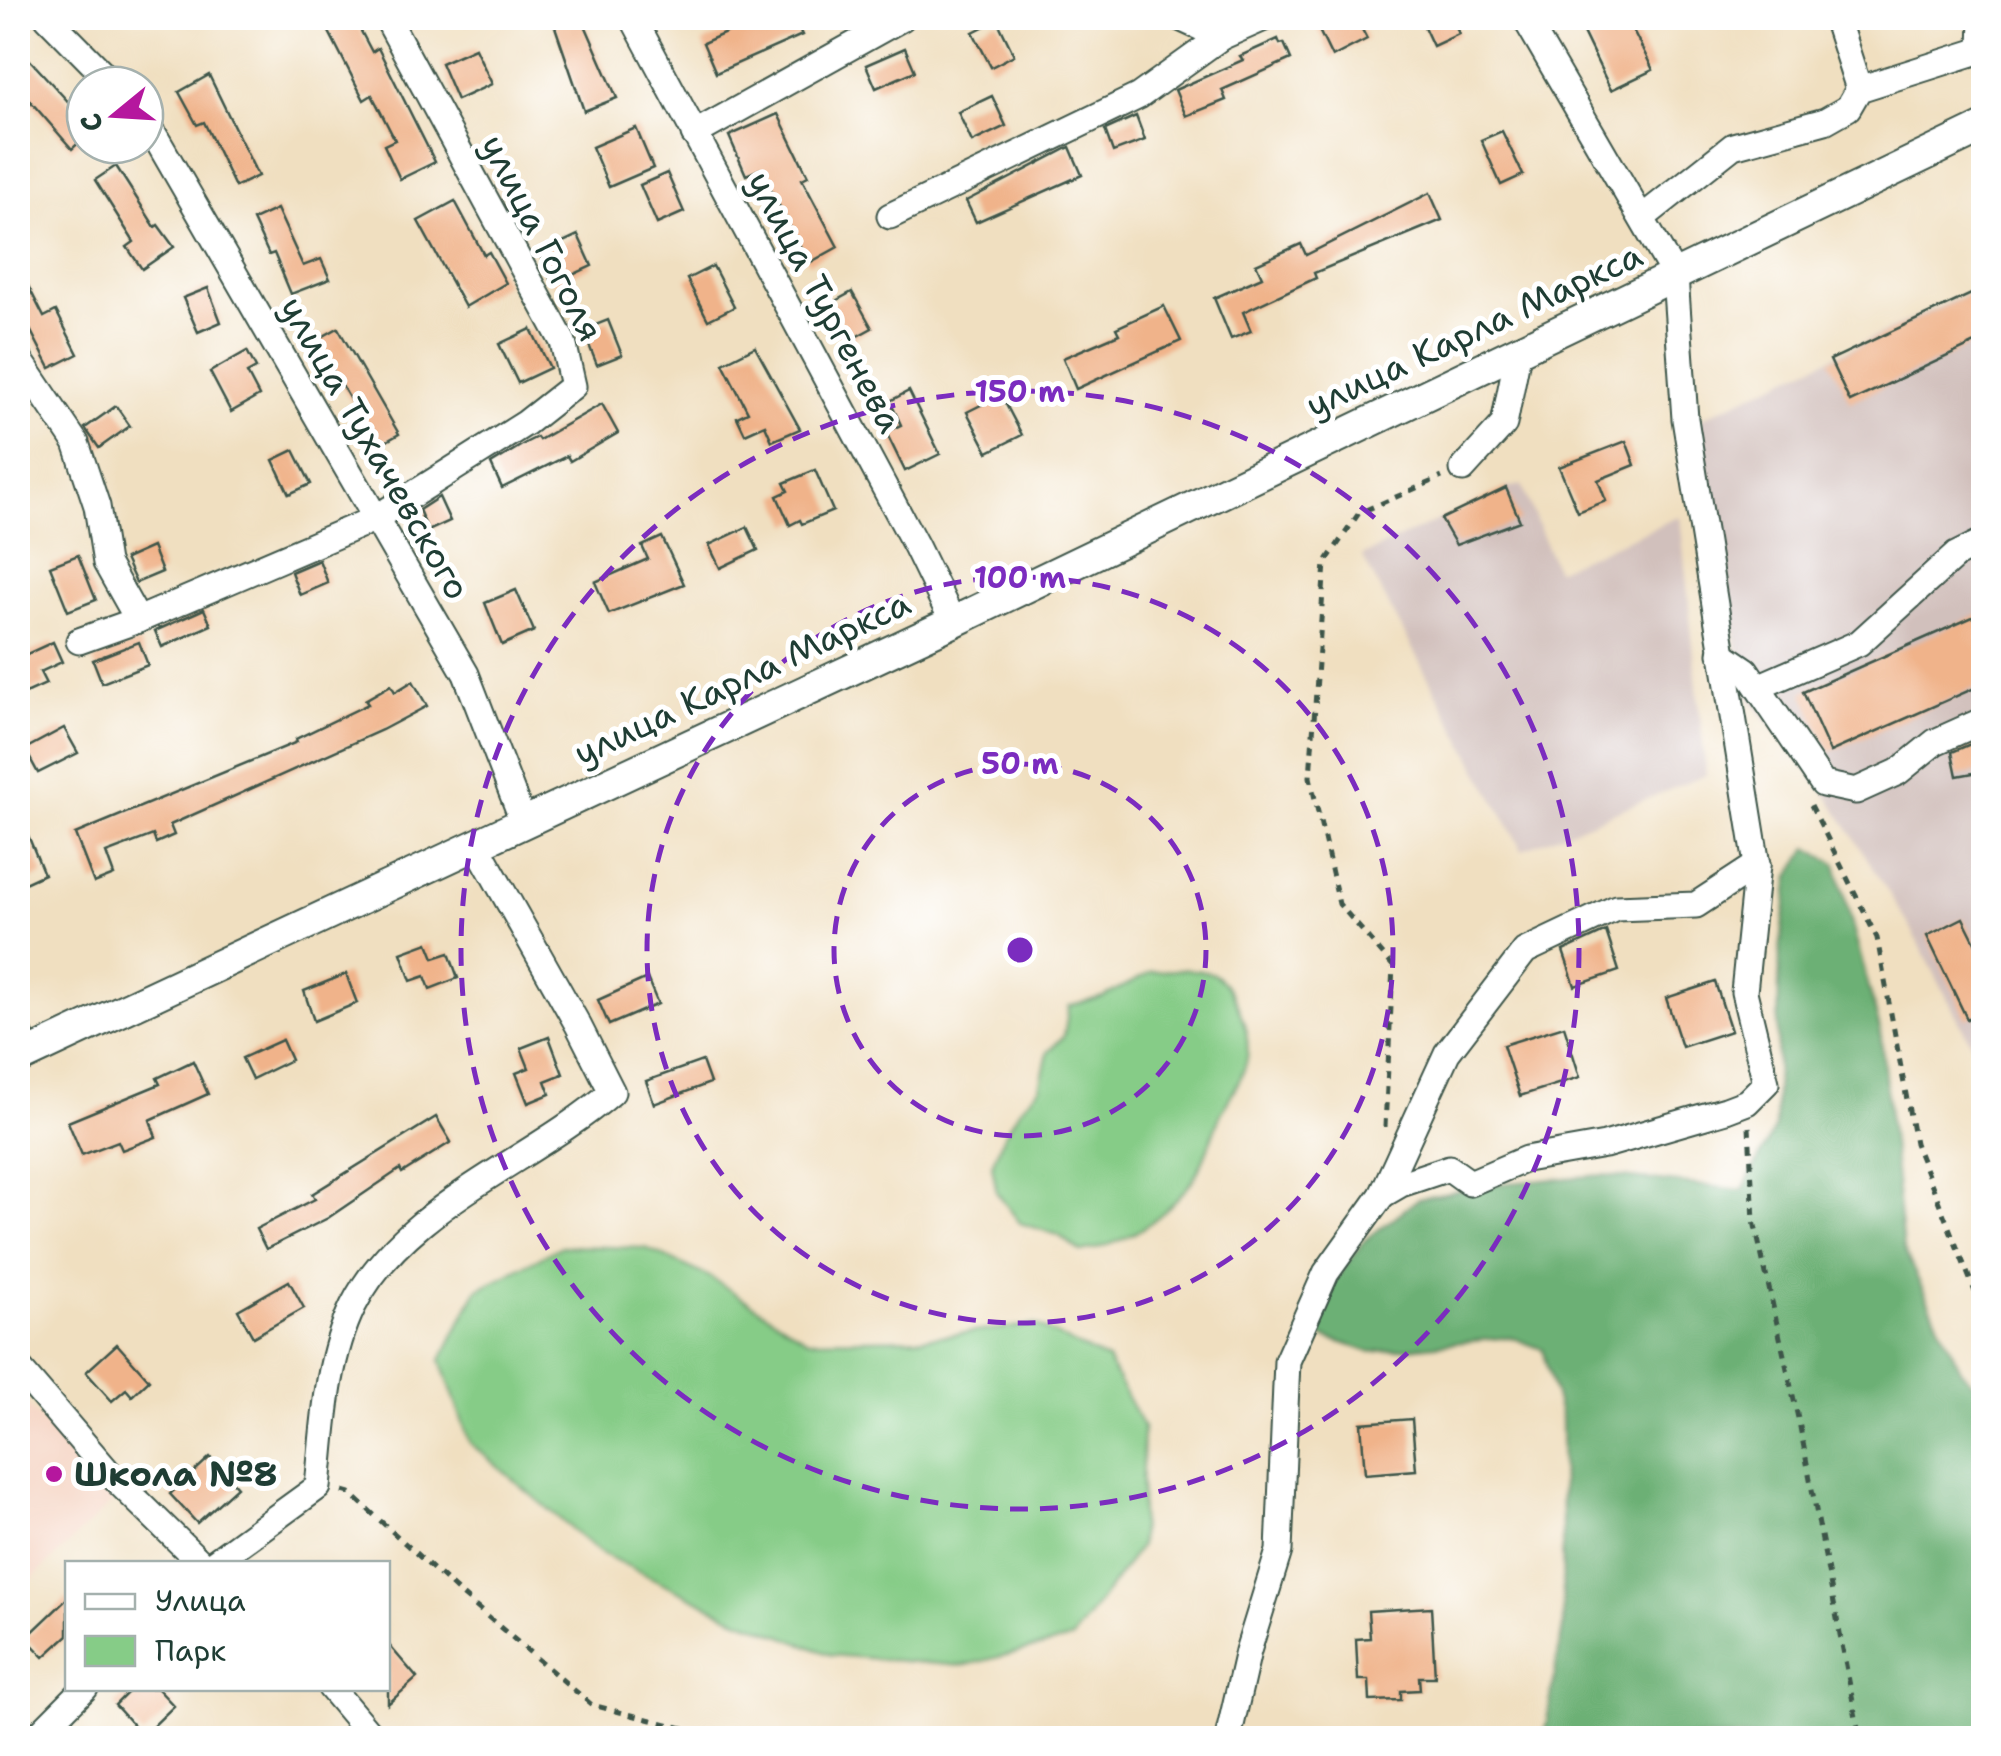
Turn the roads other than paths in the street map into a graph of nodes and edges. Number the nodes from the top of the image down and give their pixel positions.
1 (48, 18) edge
2 (387, 18) edge
3 (633, 18) edge
4 (902, 18) edge
5 (1180, 18) edge
6 (1264, 18) edge
7 (1526, 18) edge
8 (1836, 18) edge
9 (1983, 18) edge
10 (1220, 36) junction
11 (94, 65) edge
12 (1859, 88) junction
13 (1984, 127) edge
14 (694, 134) junction
15 (165, 155) edge
16 (890, 216) dead end
17 (1642, 218) junction
18 (1675, 276) junction
19 (1520, 348) junction
20 (18, 357) edge
21 (27, 393) edge
22 (1462, 468) road end
23 (374, 518) junction
24 (1984, 541) edge
25 (138, 620) junction
26 (953, 622) junction
27 (78, 641) dead end
28 (1722, 653) junction
29 (1758, 687) junction
30 (1984, 720) edge
31 (522, 821) junction
32 (476, 844) junction
33 (1757, 865) junction
34 (21, 1048) edge
35 (1382, 1194) junction
36 (18, 1367) edge
37 (199, 1561) edge
38 (216, 1561) edge
39 (82, 1691) edge
40 (334, 1691) edge
41 (35, 1738) edge
42 (373, 1738) edge
43 (1228, 1738) edge

1 - 11 street
2 - 23 street, улица Гоголя
3 - 14 street, улица Тургенева
4 - 14 street
5 - 10 street
6 - 10 street
7 - 17 street
8 - 12 street
9 - 12 street
10 - 16 street
12 - 17 street
13 - 18 main road, улица Карла Маркса
14 - 26 street, улица Тургенева
15 - 23 street, улица Тухачевского
17 - 18 street
18 - 19 main road, улица Карла Маркса
18 - 28 street
19 - 22 street
19 - 26 main road, улица Карла Маркса
20 - 21 street
21 - 25 street
23 - 25 street
23 - 31 street, улица Тухачевского
24 - 29 street
25 - 27 street
26 - 31 main road, улица Карла Маркса
28 - 29 street
28 - 33 street
29 - 30 street
31 - 32 main road, улица Карла Маркса
32 - 34 main road, улица Карла Маркса
32 - 38 street
33 - 35 street
33 - 35 street
35 - 43 street
36 - 37 street
39 - 41 street
40 - 42 street

